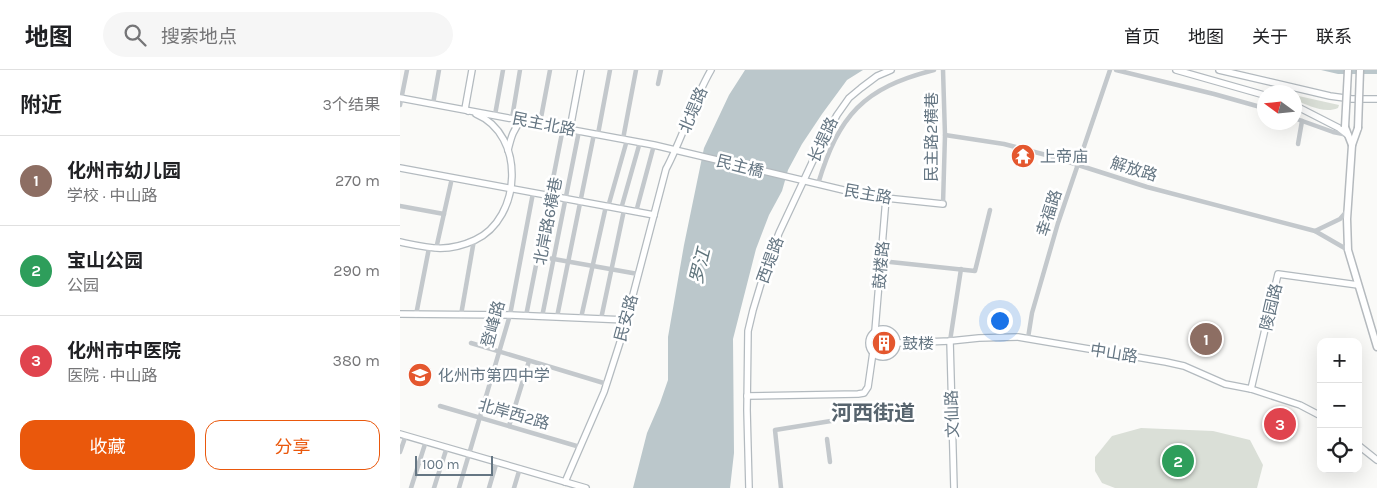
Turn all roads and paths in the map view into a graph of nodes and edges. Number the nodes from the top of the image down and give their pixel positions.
1 (407, 70) edge
2 (439, 70) edge
3 (472, 70) edge
4 (503, 70) edge
5 (520, 70) edge
6 (550, 70) edge
7 (581, 70) edge
8 (610, 70) edge
9 (636, 70) edge
10 (661, 70) edge
11 (711, 70) edge
12 (891, 70) edge
13 (934, 70) edge
14 (943, 70) edge
15 (1110, 70) edge
16 (1116, 70) edge
17 (1176, 70) edge
18 (1218, 70) edge
19 (1348, 70) edge
20 (1360, 70) edge
21 (1197, 73) edge
22 (658, 84) dead end
23 (1257, 93) edge
24 (1377, 99) edge
25 (400, 101) edge
26 (433, 104) junction
27 (1257, 106) edge
28 (1302, 109) edge
29 (465, 110) junction
30 (495, 115) junction
31 (512, 118) junction
32 (1302, 120) edge
33 (530, 122) junction
34 (540, 123) junction
35 (563, 128) junction
36 (570, 129) junction
37 (1300, 130) edge
38 (579, 131) junction
39 (596, 134) junction
40 (944, 135) junction
41 (1348, 135) junction
42 (625, 140) junction
43 (640, 142) junction
44 (1298, 144) dead end
45 (654, 145) junction
46 (1352, 145) junction
47 (508, 150) junction
48 (676, 150) junction
49 (687, 153) joint
50 (1078, 164) junction
51 (400, 168) edge
52 (452, 178) junction
53 (794, 179) joint
54 (804, 181) junction
55 (818, 184) junction
56 (510, 189) junction
57 (533, 193) junction
58 (549, 196) junction
59 (886, 198) junction
60 (565, 199) junction
61 (581, 202) junction
62 (943, 204) joint
63 (400, 206) edge
64 (607, 207) junction
65 (623, 209) junction
66 (1348, 209) junction
67 (990, 210) dead end
68 (636, 212) junction
69 (444, 214) junction
70 (654, 215) junction
71 (1315, 231) junction
72 (474, 240) junction
73 (400, 244) edge
74 (429, 248) junction
75 (436, 249) junction
76 (1348, 250) junction
77 (538, 256) junction
78 (553, 259) junction
79 (881, 260) junction
80 (569, 261) junction
81 (593, 266) junction
82 (612, 269) junction
83 (961, 269) junction
84 (638, 274) junction
85 (1358, 284) junction
86 (400, 314) edge
87 (416, 314) junction
88 (461, 315) junction
89 (510, 315) junction
90 (526, 316) junction
91 (542, 317) junction
92 (557, 317) junction
93 (581, 318) junction
94 (601, 319) junction
95 (626, 320) junction
96 (875, 332) junction
97 (1028, 338) junction
98 (950, 340) junction
99 (470, 343) dead end
100 (898, 343) junction
101 (1377, 347) edge
102 (499, 352) junction
103 (873, 352) junction
104 (529, 361) junction
105 (606, 384) junction
106 (1251, 389) junction
107 (747, 396) junction
108 (440, 406) dead end
109 (1317, 414) edge
110 (480, 417) junction
111 (830, 421) dead end
112 (509, 426) junction
113 (403, 434) edge
114 (828, 439) dead end
115 (426, 441) junction
116 (447, 446) junction
117 (580, 447) junction
118 (1362, 448) edge
119 (400, 452) edge
120 (469, 453) junction
121 (1377, 460) edge
122 (497, 461) junction
123 (830, 462) dead end
124 (520, 468) junction
125 (568, 484) edge
126 (583, 487) edge
127 (411, 488) edge
128 (434, 488) edge
129 (459, 488) edge
130 (489, 488) edge
131 (514, 488) edge
132 (748, 488) edge
133 (781, 488) edge
134 (954, 488) edge

1 - 25 street
2 - 26 street
3 - 29 street
4 - 30 street
5 - 31 street
6 - 34 street
7 - 36 street
8 - 39 street
9 - 42 street
10 - 22 street
11 - 48 street, 北堤路
12 - 54 street, 西堤路
13 - 55 street, 长堤路
14 - 40 street, 民主路2横巷
15 - 50 street, 幸福路
16 - 27 street
17 - 21 street
18 - 24 street
19 - 41 main road, bridge
20 - 46 main road, bridge
21 - 23 street
25 - 26 street, 民主北路
26 - 29 street, 民主北路
28 - 41 street
29 - 30 street, 民主北路
29 - 47 street
30 - 31 street, 民主北路
31 - 33 street, 民主北路
32 - 41 street
33 - 34 street, 民主北路
33 - 47 street
34 - 35 street, 民主北路
35 - 36 street, 民主北路
35 - 58 street
36 - 38 street, 民主北路
37 - 44 street
38 - 39 street, 民主北路
38 - 60 street, 北岸路6橫巷
39 - 42 street, 民主北路
39 - 61 street
40 - 50 street, 解放路
40 - 62 street, 民主路2横巷
41 - 46 main road
42 - 43 street, 民主北路
42 - 64 street
43 - 45 street, 民主北路
43 - 65 street
45 - 48 street, 民主北路
45 - 68 street
46 - 66 main road
47 - 56 street
48 - 49 street, 民主北路
48 - 70 street, 民安路
49 - 53 street, 民主橋
50 - 71 street, 解放路
50 - 97 street, 幸福路
51 - 52 street
52 - 56 street
52 - 69 street
53 - 54 street, 民主路
54 - 55 street, 民主路
54 - 107 street, 西堤路
55 - 59 street, 民主路
56 - 57 street
56 - 72 street
57 - 58 street
57 - 89 street, 登峰路
58 - 60 street
58 - 77 street
59 - 62 street, 民主路
59 - 79 street, 鼓楼路
60 - 61 street
60 - 78 street, 北岸路6橫巷
61 - 64 street
61 - 80 street
63 - 69 street
64 - 65 street
64 - 81 street
65 - 68 street
65 - 82 street
66 - 71 street
66 - 76 main road
67 - 83 street
68 - 70 street
69 - 75 street
70 - 84 street, 民安路
71 - 76 street, 解放路
72 - 75 street
72 - 88 street
73 - 74 street
74 - 75 street
74 - 87 street
76 - 85 main road
77 - 78 street
77 - 90 street
78 - 80 street
78 - 91 street, 北岸路6橫巷
79 - 83 street
79 - 96 street, 鼓楼路
80 - 81 street
80 - 92 street
81 - 82 street
81 - 93 street
82 - 84 street
82 - 94 street
83 - 98 street
84 - 95 street, 民安路
85 - 101 main road
85 - 106 street, 陵园路
86 - 87 street
87 - 88 street
88 - 89 street
89 - 90 street
89 - 102 street, 登峰路
90 - 91 street
91 - 92 street
92 - 93 street
93 - 94 street
94 - 95 street
95 - 105 street, 民安路
96 - 100 street
96 - 103 street
97 - 98 street, 中山路
97 - 106 street, 中山路
98 - 100 street, 中山路
98 - 134 street, 文仙路
99 - 102 street
100 - 103 street
102 - 104 street
102 - 110 street, 登峰路
103 - 107 street
104 - 105 street
104 - 112 street
105 - 117 street, 民安路
106 - 109 street, 中山路
107 - 132 street, 西堤路
108 - 110 street, 北岸西2路
110 - 112 street, 北岸西2路
110 - 120 street, 登峰路
111 - 133 street
112 - 117 street, 北岸西2路
113 - 115 street
113 - 119 street
114 - 123 street
115 - 116 street
115 - 127 street
116 - 120 street
116 - 128 street
117 - 125 street, 民安路
118 - 121 street
120 - 122 street
120 - 129 street, 登峰路
122 - 124 street
122 - 130 street
124 - 125 street
124 - 131 street
125 - 126 street

